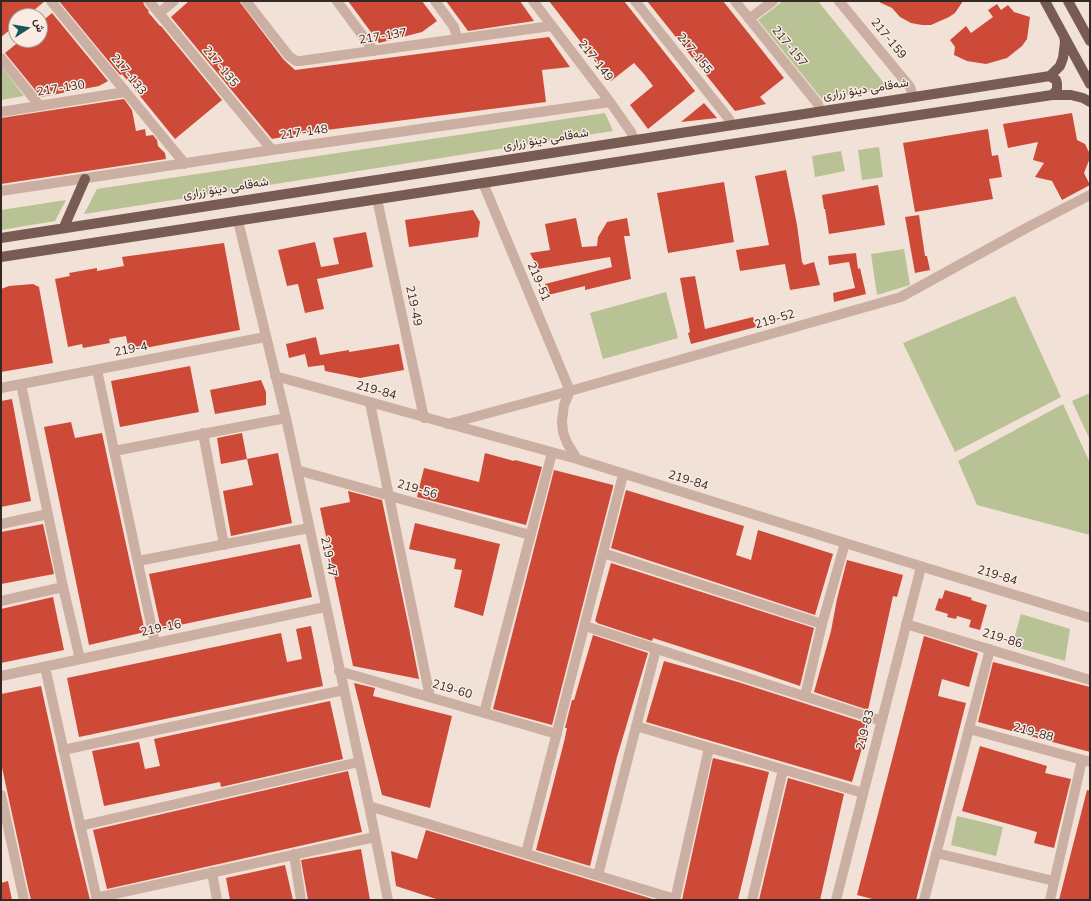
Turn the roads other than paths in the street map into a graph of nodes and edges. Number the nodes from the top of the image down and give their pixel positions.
1 (51, 1) edge
2 (149, 1) edge
3 (174, 1) edge
4 (246, 1) edge
5 (337, 1) edge
6 (435, 1) edge
7 (533, 1) edge
8 (635, 1) edge
9 (734, 1) edge
10 (773, 1) edge
11 (839, 1) edge
12 (1045, 1) edge
13 (1068, 1) edge
14 (159, 13) junction
15 (749, 19) junction
16 (551, 26) junction
17 (1064, 36) junction
18 (457, 38) junction
19 (1090, 41) edge
20 (374, 51) junction
21 (1, 58) edge
22 (1050, 76) junction
23 (1090, 84) edge
24 (125, 92) junction
25 (1052, 95) junction
26 (913, 96) junction
27 (610, 102) junction
28 (1090, 102) edge
29 (40, 106) junction
30 (820, 111) junction
31 (1, 112) edge
32 (731, 124) junction
33 (634, 140) junction
34 (272, 150) junction
35 (185, 164) junction
36 (85, 179) junction
37 (483, 183) junction
38 (1, 191) edge
39 (1090, 195) edge
40 (377, 200) junction
41 (238, 221) junction
42 (64, 228) junction
43 (1, 238) edge
44 (1, 257) edge
45 (265, 337) junction
46 (97, 370) junction
47 (275, 376) junction
48 (21, 384) junction
49 (1, 388) edge
50 (570, 391) junction
51 (370, 403) junction
52 (286, 418) junction
53 (424, 418) junction
54 (448, 424) junction
55 (203, 433) junction
56 (114, 451) junction
57 (552, 453) junction
58 (577, 460) junction
59 (297, 470) junction
60 (623, 475) junction
61 (390, 496) junction
62 (48, 514) junction
63 (1, 524) edge
64 (309, 528) junction
65 (530, 535) junction
66 (844, 544) junction
67 (224, 545) junction
68 (603, 552) junction
69 (138, 561) junction
70 (921, 566) junction
71 (63, 587) junction
72 (1, 601) edge
73 (326, 607) junction
74 (1090, 618) edge
75 (822, 624) junction
76 (906, 624) junction
77 (584, 626) junction
78 (155, 643) junction
79 (656, 649) junction
80 (990, 649) junction
81 (80, 659) junction
82 (45, 666) junction
83 (339, 671) junction
84 (1, 676) edge
85 (1090, 680) edge
86 (344, 690) junction
87 (805, 696) junction
88 (430, 697) junction
89 (484, 713) junction
90 (882, 721) junction
91 (636, 726) junction
92 (969, 729) junction
93 (557, 734) junction
94 (709, 748) junction
95 (63, 750) junction
96 (1086, 761) edge
97 (360, 762) junction
98 (783, 770) junction
99 (863, 793) junction
100 (1, 795) edge
101 (369, 806) junction
102 (80, 826) junction
103 (375, 837) junction
104 (936, 853) junction
105 (294, 854) junction
106 (526, 854) junction
107 (212, 872) junction
108 (598, 875) junction
109 (1054, 881) junction
110 (96, 899) edge
111 (675, 899) edge
112 (24, 900) edge
113 (217, 900) edge
114 (301, 900) edge
115 (389, 900) edge
116 (752, 900) edge
117 (836, 900) edge
118 (924, 900) edge
119 (1050, 900) edge

1 - 24 street, 217-133
2 - 14 street, 217-135
3 - 14 street
4 - 20 street, 217-137
5 - 20 street
6 - 18 street
7 - 16 street, 217-149
8 - 32 street, 217-155
9 - 15 street, 217-157
10 - 15 street
11 - 26 street, 217-159
12 - 17 main road
13 - 19 main road
14 - 34 street, 217-135
15 - 30 street, 217-157
16 - 18 street, 217-137
16 - 27 street, 217-149
17 - 22 main road
17 - 23 main road
18 - 20 street, 217-137
21 - 29 street
22 - 25 main road
22 - 26 main road, شەقامی دینۆ زراری
24 - 29 street, 217-130
24 - 35 street, 217-133
25 - 28 main road
25 - 37 main road
26 - 30 main road, شەقامی دینۆ زراری
27 - 33 street, 217-149
27 - 34 street, 217-148
29 - 31 street, 217-130
30 - 32 main road, شەقامی دینۆ زراری
32 - 33 main road, شەقامی دینۆ زراری
33 - 42 main road, شەقامی دینۆ زراری
34 - 35 street, 217-148
35 - 36 street, 217-148
36 - 38 street, 217-148
36 - 42 main road
37 - 40 main road
37 - 50 street, 219-51
39 - 50 street, 219-52
40 - 41 main road
40 - 53 street, 219-49
41 - 44 main road
41 - 45 street, 219-47
42 - 43 main road, شەقامی دینۆ زراری
45 - 46 street, 219-4
45 - 47 street, 219-47
46 - 48 street, 219-4
46 - 56 street
47 - 51 street, 219-84
47 - 52 street, 219-47
48 - 49 street, 219-4
48 - 62 street
50 - 54 street, 219-52
50 - 58 street
51 - 53 street, 219-84
51 - 61 street
52 - 55 street
52 - 59 street, 219-47
53 - 54 street, 219-84
54 - 57 street, 219-84
55 - 56 street
55 - 67 street
56 - 69 street
57 - 58 street, 219-84
57 - 65 street
58 - 60 street, 219-84
59 - 61 street, 219-56
59 - 64 street, 219-47
60 - 66 street, 219-84
60 - 68 street
61 - 65 street, 219-56
61 - 88 street
62 - 63 street
62 - 71 street
64 - 67 street
64 - 73 street, 219-47
65 - 89 street
66 - 70 street, 219-84
66 - 75 street
67 - 69 street
68 - 75 street
68 - 77 street
69 - 78 street
70 - 74 street, 219-84
70 - 76 street, 219-83
71 - 72 street
71 - 81 street
73 - 78 street, 219-16
73 - 83 street, 219-47
75 - 87 street
76 - 80 street, 219-86
76 - 90 street, 219-83
77 - 79 street
77 - 93 street
78 - 81 street, 219-16
79 - 87 street
79 - 91 street
80 - 85 street, 219-86
80 - 92 street
81 - 82 street, 219-16
82 - 84 street, 219-16
82 - 95 street
83 - 86 street, 219-47
83 - 88 street, 219-60
86 - 95 street
86 - 97 street, 219-47
87 - 90 street
88 - 89 street, 219-60
89 - 93 street, 219-60
90 - 99 street, 219-83
91 - 94 street
91 - 108 street
92 - 96 street, 219-88
92 - 104 street
93 - 106 street
94 - 98 street
94 - 111 street
95 - 102 street
96 - 109 street
97 - 101 street, 219-47
97 - 102 street
98 - 99 street
98 - 116 street
99 - 117 street, 219-83
100 - 112 street
101 - 103 street, 219-47
101 - 106 street
102 - 110 street
103 - 105 street
103 - 115 street, 219-47
104 - 109 street
104 - 118 street
105 - 107 street
105 - 114 street
106 - 108 street
107 - 110 street
107 - 113 street
108 - 111 street
109 - 119 street

